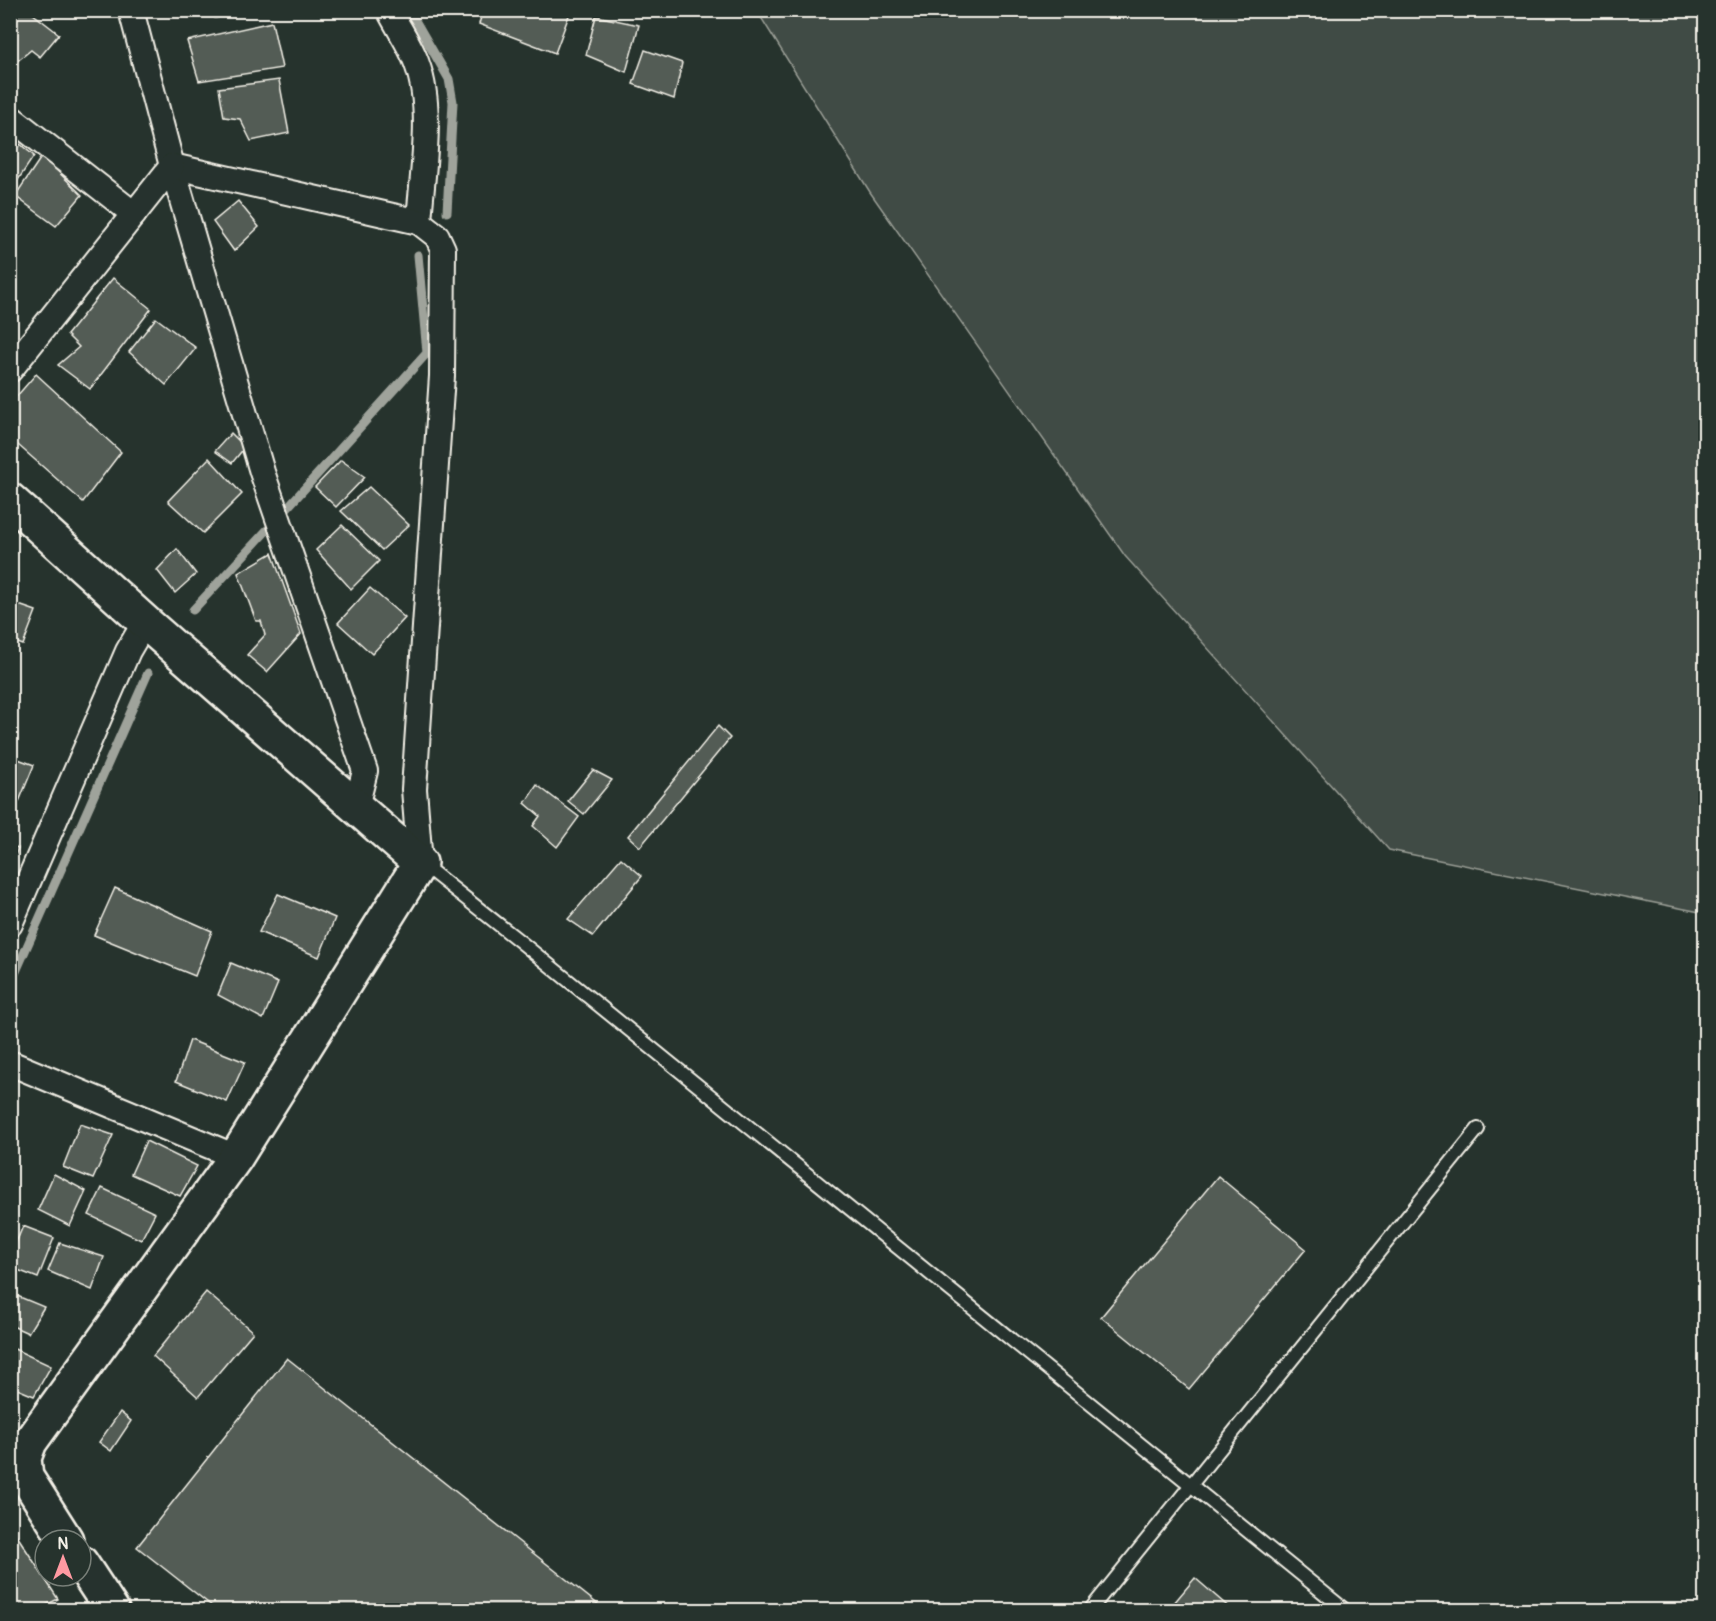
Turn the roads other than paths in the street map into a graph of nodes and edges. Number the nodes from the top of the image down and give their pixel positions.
1 (131, 10) edge
2 (388, 10) edge
3 (10, 117) edge
4 (172, 166) junction
5 (134, 214) junction
6 (419, 222) junction
7 (10, 370) edge
8 (10, 500) edge
9 (145, 621) junction
10 (356, 807) junction
11 (420, 863) junction
12 (10, 924) edge
13 (10, 1063) edge
14 (1478, 1129) dead end
15 (236, 1157) junction
16 (17, 1467) edge
17 (1192, 1485) junction
18 (58, 1528) edge
19 (93, 1582) edge
20 (111, 1611) edge
21 (1090, 1611) edge
22 (1345, 1611) edge

1 - 4 street
2 - 6 street
3 - 5 street
4 - 5 street
4 - 6 street
4 - 10 street
5 - 7 street
6 - 11 street
8 - 9 street
9 - 10 street
9 - 12 street
10 - 11 street
11 - 15 street
11 - 17 lane
13 - 15 street
14 - 17 lane
15 - 16 street
16 - 18 street
17 - 21 lane
17 - 22 lane
19 - 20 street

